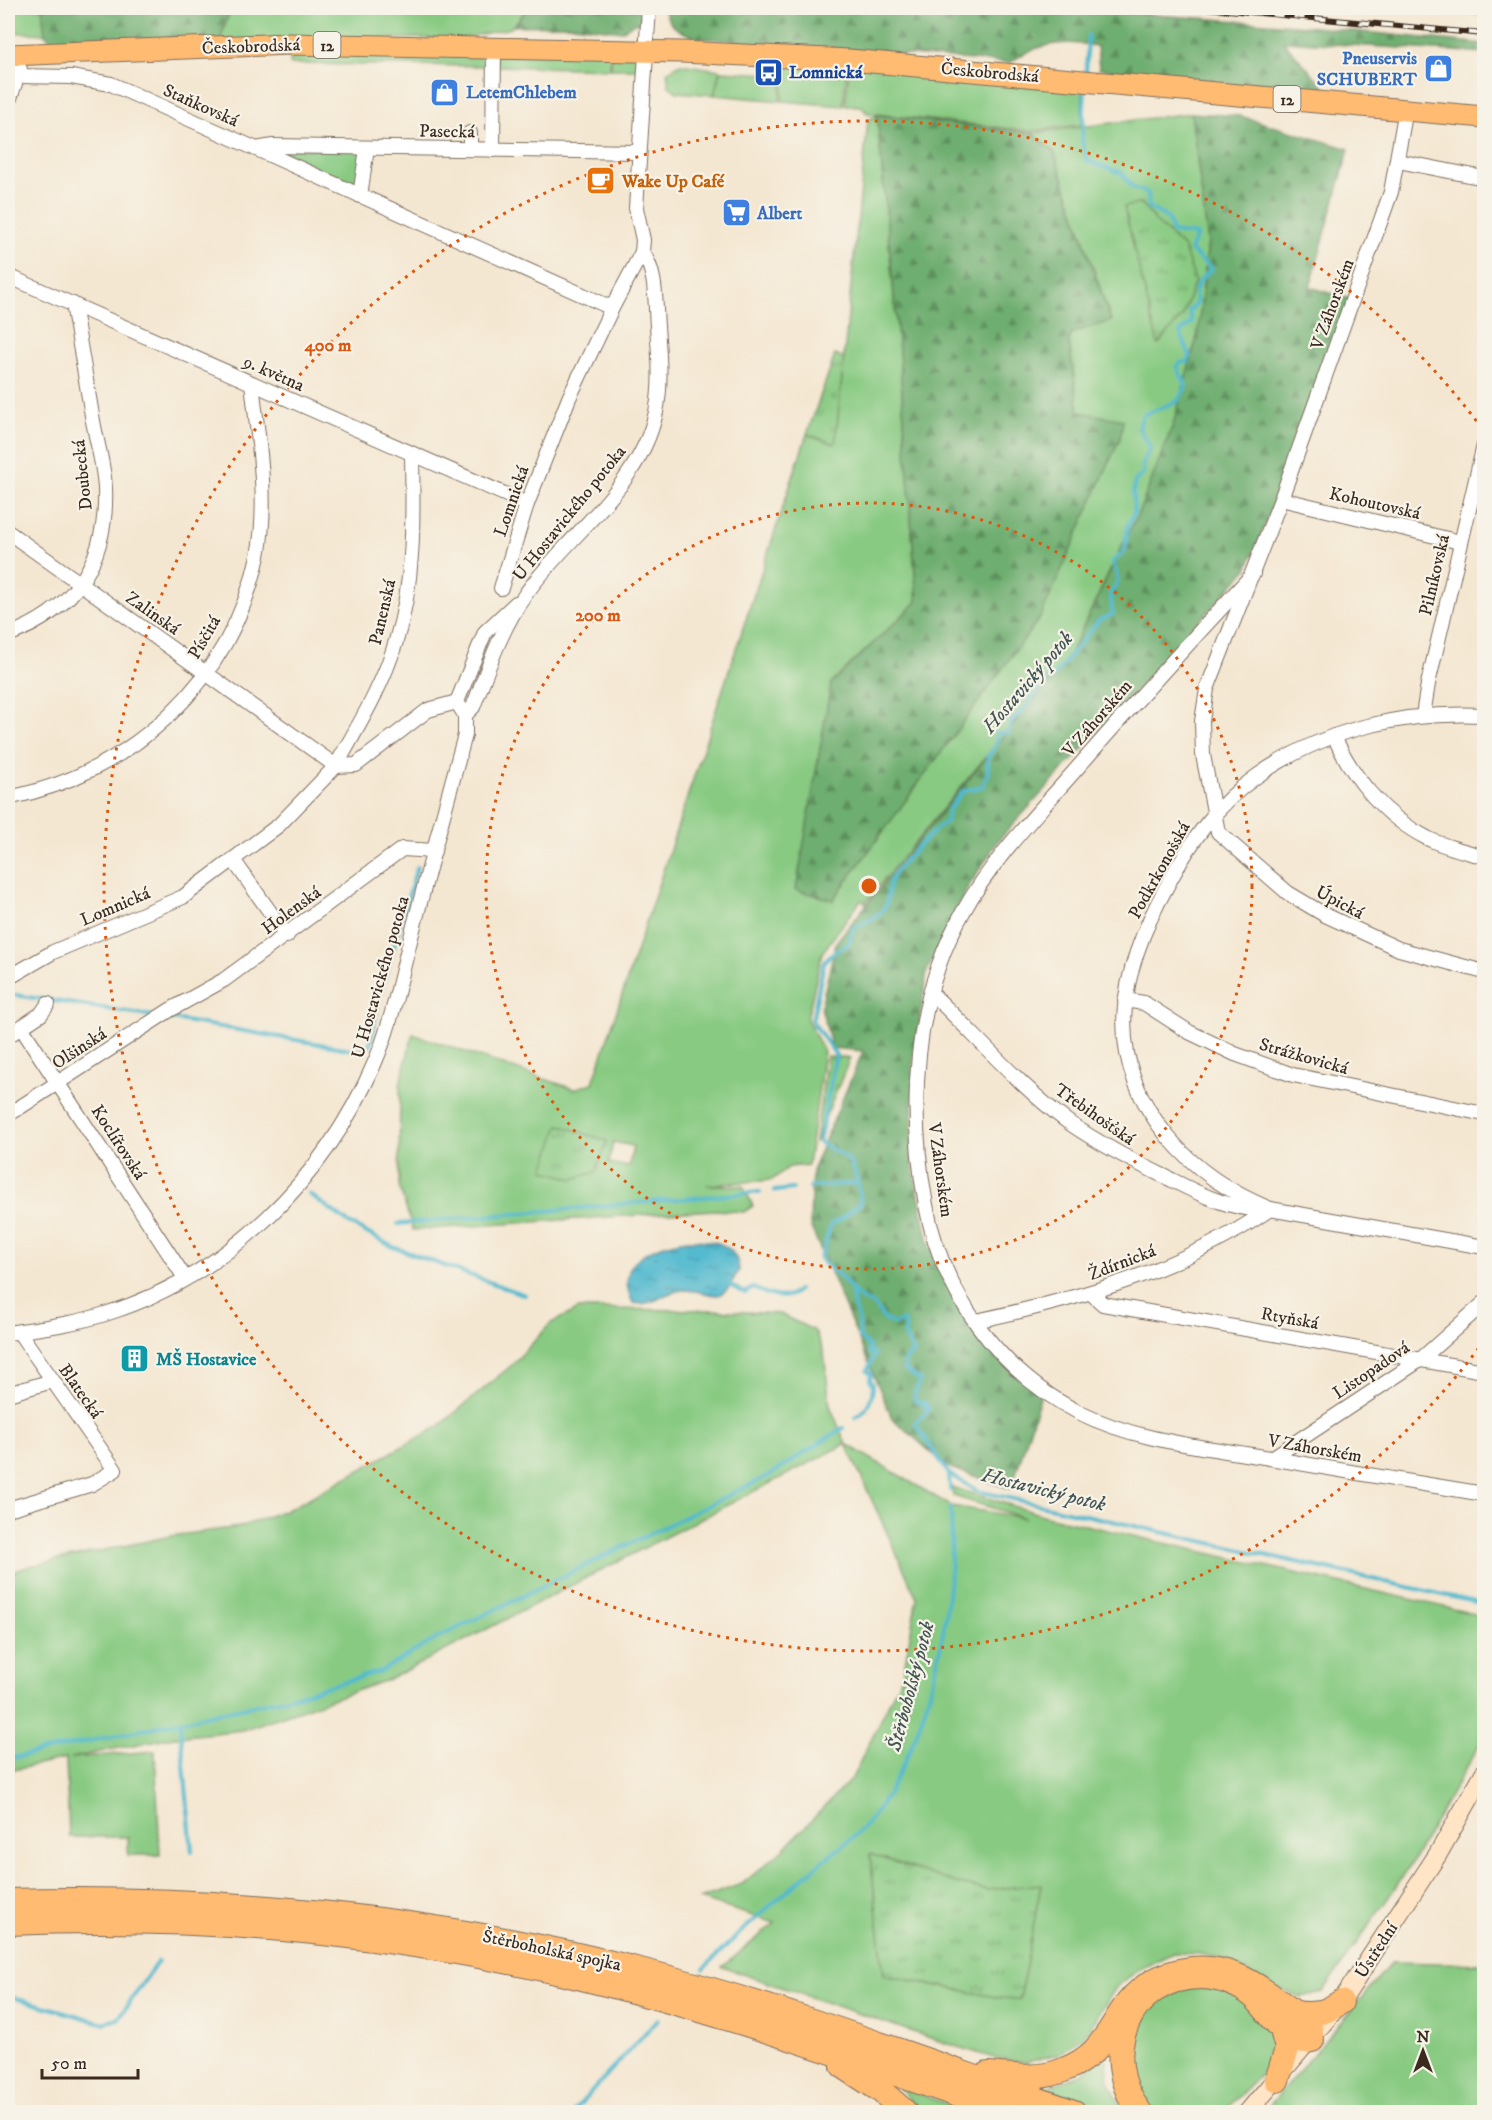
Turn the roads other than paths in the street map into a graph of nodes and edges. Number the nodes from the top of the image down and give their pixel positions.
1 (649, 8) edge
2 (646, 50) junction
3 (15, 55) edge
4 (494, 57) junction
5 (19, 76) junction
6 (8, 104) edge
7 (1406, 110) junction
8 (1485, 117) edge
9 (470, 133) dead end
10 (367, 148) junction
11 (256, 149) junction
12 (470, 149) junction
13 (493, 150) junction
14 (638, 152) junction
15 (1398, 161) junction
16 (1485, 178) edge
17 (360, 196) junction
18 (642, 252) junction
19 (8, 276) edge
20 (73, 304) junction
21 (612, 308) junction
22 (252, 383) junction
23 (1485, 445) edge
24 (412, 453) junction
25 (1478, 497) edge
26 (1281, 500) junction
27 (527, 504) junction
28 (8, 532) edge
29 (1460, 542) junction
30 (1253, 574) junction
31 (81, 585) junction
32 (501, 588) dead end
33 (525, 596) junction
34 (8, 635) edge
35 (206, 672) junction
36 (457, 702) junction
37 (1423, 715) junction
38 (1485, 715) edge
39 (465, 716) junction
40 (1334, 736) junction
41 (336, 766) junction
42 (8, 798) edge
43 (1214, 812) junction
44 (434, 851) junction
45 (1485, 857) edge
46 (234, 861) junction
47 (287, 936) junction
48 (1485, 972) edge
49 (8, 978) edge
50 (931, 993) junction
51 (1125, 1000) junction
52 (48, 1004) dead end
53 (170, 1010) joint
54 (21, 1027) junction
55 (8, 1036) edge
56 (59, 1082) junction
57 (1485, 1114) edge
58 (8, 1115) edge
59 (1270, 1209) junction
60 (1485, 1247) edge
61 (185, 1278) junction
62 (1092, 1294) junction
63 (1485, 1303) edge
64 (976, 1322) junction
65 (13, 1333) edge
66 (1419, 1360) junction
67 (1485, 1371) edge
68 (52, 1381) junction
69 (8, 1394) edge
70 (1272, 1458) junction
71 (1485, 1494) edge
72 (8, 1509) edge
73 (1485, 1773) edge
74 (8, 1901) edge
75 (8, 1923) edge
76 (1341, 2002) junction
77 (1287, 2019) junction
78 (1312, 2040) junction
79 (800, 2041) junction
80 (936, 2065) junction
81 (1277, 2080) junction
82 (905, 2112) edge
83 (1007, 2112) edge
84 (1074, 2112) edge
85 (1140, 2112) edge
86 (1248, 2112) edge

1 - 2 street
2 - 4 main road, Českobrodská / 12
2 - 7 main road, Českobrodská / 12
2 - 14 street
3 - 4 main road, Českobrodská / 12
3 - 5 street
4 - 13 street
5 - 6 street
5 - 11 street, Staňkovská
7 - 8 main road, Českobrodská / 12
7 - 15 street, V Záhorském
9 - 12 street
10 - 11 street, Pasecká
10 - 12 street, Pasecká
10 - 17 street
11 - 17 street, Staňkovská
12 - 13 street, Pasecká
13 - 14 street, Pasecká
14 - 18 street
15 - 16 street
15 - 26 street, V Záhorském
17 - 21 street, Staňkovská
18 - 21 street, Lomnická
18 - 33 street, U Hostavického potoka
19 - 20 street, 9. května
20 - 22 street, 9. května
20 - 31 street, Doubecká
21 - 27 street, Lomnická
22 - 24 street, 9. května
22 - 35 street, Písčitá
23 - 25 street, Pilníkovská
24 - 27 street, 9. května
24 - 41 street, Panenská
25 - 29 street, Pilníkovská
26 - 29 street, Kohoutovská
26 - 30 street, V Záhorském
27 - 32 street, Lomnická
28 - 31 street, Zalinská
29 - 37 street, Pilníkovská
30 - 43 street, V Záhorském
30 - 50 street, V Záhorském
31 - 34 street, Doubecká
31 - 35 street, Zalinská
33 - 36 street
33 - 39 street, U Hostavického potoka
35 - 41 street, Zalinská
35 - 42 street, Písčitá
36 - 39 street
36 - 41 street
37 - 38 street, Podkrkonošská
37 - 40 street, Podkrkonošská
39 - 44 street, U Hostavického potoka
40 - 43 street, Podkrkonošská
40 - 45 street
41 - 46 street, Lomnická
43 - 48 street, Úpická
43 - 51 street, Podkrkonošská
44 - 47 street, Holenská
44 - 61 street, U Hostavického potoka
46 - 47 street
46 - 49 street, Lomnická
47 - 53 street, Holenská
50 - 59 street, Třebihošťská
50 - 64 street, V Záhorském
51 - 57 street, Strážkovická
51 - 59 street, Podkrkonošská
52 - 54 street
53 - 56 street, Olšinská
54 - 55 street
54 - 56 street, Koclířovská
56 - 58 street, Olšinská
56 - 61 street, Koclířovská
59 - 60 street, Podkrkonošská
59 - 62 street, Ždírnická
61 - 65 street, U Hostavického potoka
62 - 64 street, Ždírnická
62 - 66 street, Rtyňská
63 - 66 street, Listopadová
64 - 70 street, V Záhorském
65 - 68 street, Blatecká
66 - 67 street, Rtyňská
66 - 70 street, Listopadová
68 - 69 street
68 - 72 street, Blatecká
70 - 71 street, V Záhorském
73 - 76 street, Ústřední
74 - 80 highway, Štěrboholská spojka
75 - 79 highway, Štěrboholská spojka
76 - 77 highway
76 - 78 street, Ústřední
77 - 78 highway
77 - 80 highway
77 - 81 highway
77 - 85 highway
78 - 81 street, Ústřední
79 - 82 highway
79 - 83 highway, Štěrboholská spojka
80 - 84 highway, Štěrboholská spojka
81 - 86 street, Ústřední

